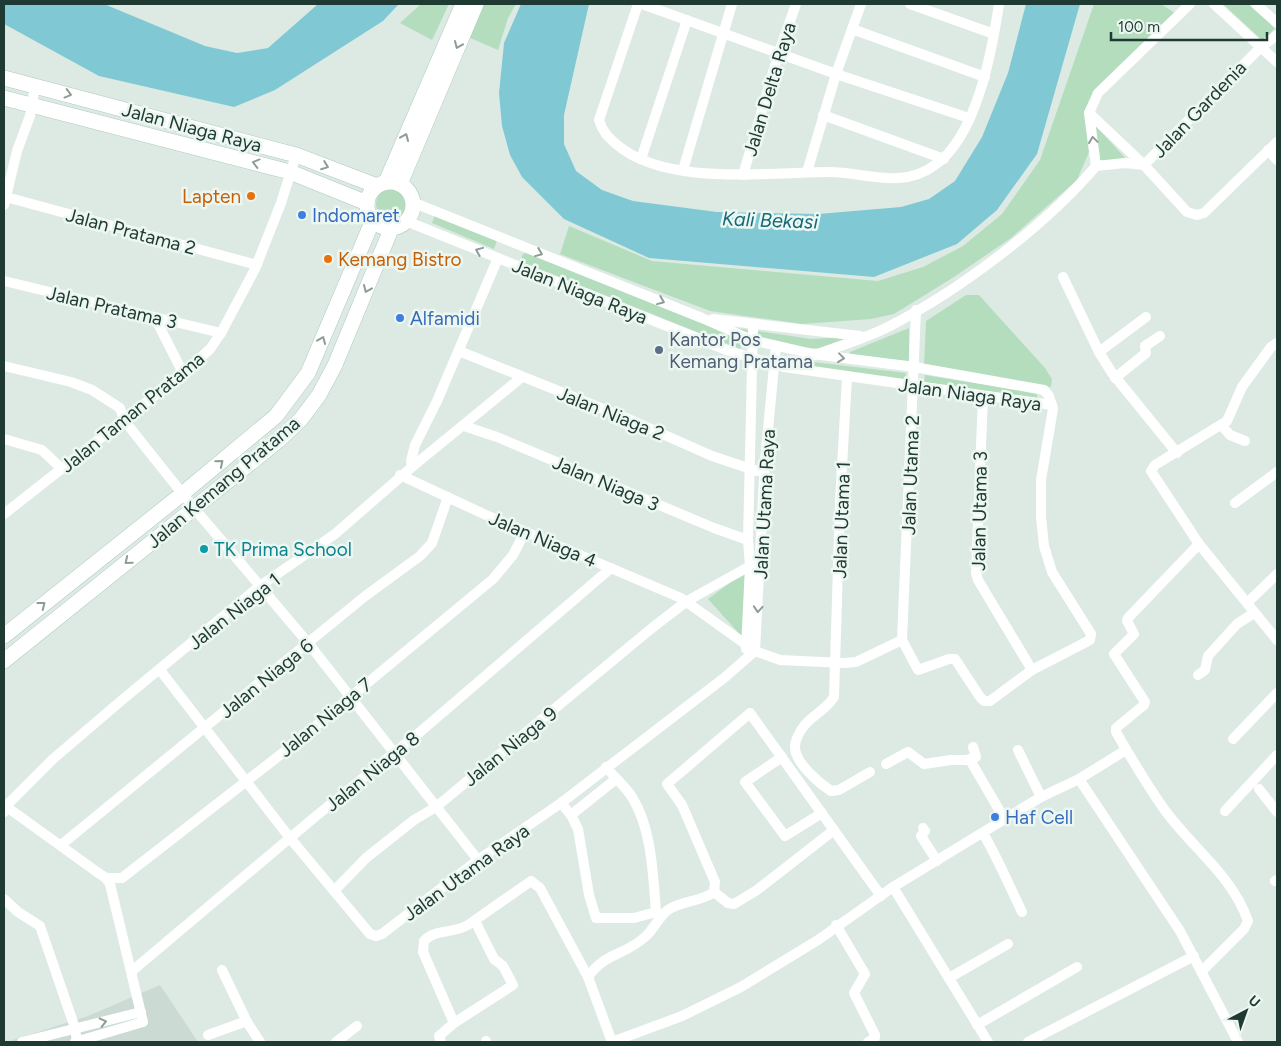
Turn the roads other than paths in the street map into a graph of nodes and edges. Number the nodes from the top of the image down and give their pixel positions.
1 (463, 4) edge
2 (476, 4) edge
3 (638, 4) edge
4 (642, 4) edge
5 (732, 4) edge
6 (796, 4) edge
7 (861, 4) edge
8 (910, 4) edge
9 (999, 4) edge
10 (1190, 4) edge
11 (1214, 4) edge
12 (1256, 4) edge
13 (686, 20) junction
14 (1277, 23) edge
15 (852, 29) junction
16 (723, 34) junction
17 (994, 34) junction
18 (1277, 35) edge
19 (1261, 47) junction
20 (779, 52) junction
21 (1277, 62) edge
22 (836, 74) junction
23 (985, 77) junction
24 (4, 78) edge
25 (35, 86) junction
26 (4, 98) edge
27 (30, 104) junction
28 (1089, 114) junction
29 (823, 115) junction
30 (969, 118) junction
31 (1277, 142) edge
32 (1268, 150) junction
33 (296, 155) junction
34 (641, 159) junction
35 (944, 159) junction
36 (1277, 160) edge
37 (1144, 165) junction
38 (1096, 166) junction
39 (683, 170) junction
40 (290, 172) junction
41 (806, 172) junction
42 (743, 175) junction
43 (388, 184) junction
44 (5, 201) edge
45 (412, 202) junction
46 (367, 203) junction
47 (373, 220) junction
48 (399, 224) junction
49 (498, 258) junction
50 (256, 265) junction
51 (1063, 277) dead end
52 (4, 281) edge
53 (916, 310) junction
54 (1146, 317) dead end
55 (156, 318) junction
56 (702, 318) junction
57 (753, 325) junction
58 (221, 333) junction
59 (864, 336) junction
60 (1160, 336) dead end
61 (752, 340) junction
62 (1277, 343) edge
63 (776, 346) junction
64 (459, 351) junction
65 (1099, 352) junction
66 (813, 354) junction
67 (752, 358) junction
68 (4, 366) edge
69 (779, 366) junction
70 (914, 367) junction
71 (183, 373) junction
72 (522, 377) junction
73 (847, 377) junction
74 (1116, 378) junction
75 (912, 386) junction
76 (983, 396) junction
77 (1052, 405) junction
78 (124, 420) junction
79 (464, 426) junction
80 (1222, 426) junction
81 (4, 439) edge
82 (1245, 441) dead end
83 (1176, 453) junction
84 (412, 467) junction
85 (62, 469) junction
86 (752, 470) junction
87 (1277, 472) edge
88 (764, 473) junction
89 (400, 475) junction
90 (182, 494) junction
91 (448, 497) junction
92 (1235, 503) dead end
93 (194, 508) junction
94 (4, 514) edge
95 (525, 532) junction
96 (748, 540) junction
97 (1199, 544) junction
98 (750, 566) junction
99 (610, 568) junction
100 (1277, 574) edge
101 (260, 586) junction
102 (687, 601) junction
103 (1246, 603) junction
104 (1254, 613) junction
105 (4, 636) edge
106 (902, 640) junction
107 (1277, 640) edge
108 (309, 644) junction
109 (745, 646) junction
110 (751, 654) junction
111 (4, 661) edge
112 (834, 664) junction
113 (160, 670) junction
114 (1032, 670) junction
115 (1198, 675) dead end
116 (1277, 693) edge
117 (350, 698) junction
118 (204, 728) junction
119 (1233, 739) dead end
120 (973, 747) dead end
121 (1018, 750) dead end
122 (1126, 750) junction
123 (394, 753) junction
124 (1277, 756) edge
125 (782, 757) junction
126 (967, 760) junction
127 (886, 764) dead end
128 (606, 767) junction
129 (870, 772) dead end
130 (616, 779) junction
131 (1079, 779) junction
132 (246, 781) junction
133 (1259, 789) dead end
134 (1041, 797) junction
135 (561, 803) junction
136 (436, 807) junction
137 (4, 808) edge
138 (1225, 812) dead end
139 (1277, 812) edge
140 (822, 813) junction
141 (571, 815) junction
142 (1004, 820) junction
143 (923, 828) dead end
144 (834, 830) junction
145 (983, 833) junction
146 (290, 838) junction
147 (62, 845) junction
148 (478, 860) junction
149 (937, 861) junction
150 (106, 878) junction
151 (893, 888) junction
152 (334, 891) junction
153 (714, 892) junction
154 (881, 896) junction
155 (4, 899) edge
156 (18, 912) junction
157 (1022, 912) dead end
158 (4, 913) edge
159 (474, 921) junction
160 (836, 925) junction
161 (1008, 944) dead end
162 (1194, 956) junction
163 (1077, 967) dead end
164 (222, 970) dead end
165 (1202, 971) junction
166 (132, 972) junction
167 (588, 977) junction
168 (949, 978) junction
169 (141, 1012) junction
170 (247, 1022) junction
171 (454, 1023) junction
172 (977, 1025) junction
173 (357, 1026) dead end
174 (75, 1028) junction
175 (208, 1035) dead end
176 (437, 1041) edge
177 (22, 1042) edge
178 (76, 1042) edge
179 (260, 1042) edge
180 (336, 1042) edge
181 (868, 1042) edge
182 (988, 1042) edge
183 (1028, 1042) edge
184 (1238, 1042) edge

43 -> 1 street
2 -> 43 street
3 - 34 street
4 - 13 street
5 - 16 street
6 - 20 street, Jalan Delta Raya
7 - 15 street
8 - 17 street
9 - 17 street
10 - 28 street
11 - 19 street
12 - 14 street
13 - 16 street
13 - 34 street
15 - 22 street
15 - 23 street
16 - 20 street
16 - 39 street
17 - 23 street
18 - 19 street, Jalan Gardenia
19 - 21 street
19 - 37 street, Jalan Gardenia
20 - 22 street
20 - 42 street, Jalan Delta Raya
22 - 29 street
22 - 30 street
23 - 30 street
24 - 25 street, Jalan Niaga Raya
25 - 27 street
25 -> 33 street, Jalan Niaga Raya
26 - 27 street, Jalan Niaga Raya
40 -> 27 street, Jalan Niaga Raya
27 - 44 street
28 - 37 street
38 -> 28 street
29 - 35 street
29 - 41 street
30 - 35 street
31 - 32 street
32 - 36 street
32 - 37 street
33 - 40 street, Jalan Taman Pratama
33 -> 43 street, Jalan Niaga Raya
34 - 39 street
35 - 41 street
37 - 38 street
38 - 53 street
39 - 42 street
40 - 46 street, Jalan Niaga Raya
40 - 50 street, Jalan Taman Pratama
41 - 42 street
43 - 45 street
43 - 46 street
44 - 50 street, Jalan Pratama 2
45 - 48 street
45 -> 56 street, Jalan Niaga Raya
46 - 47 street
47 - 48 street
90 -> 47 street, Jalan Kemang Pratama
49 -> 48 street, Jalan Niaga Raya
48 -> 93 street, Jalan Kemang Pratama
49 - 64 street
49 - 67 street, Jalan Niaga Raya
50 - 58 street, Jalan Taman Pratama
51 - 65 street
52 - 55 street, Jalan Pratama 3
53 - 59 street
53 - 70 street, Jalan Utama 2
54 - 65 street
55 - 58 street, Jalan Pratama 3
55 - 71 street
56 - 57 street
56 - 61 street
57 - 59 street
57 - 61 street
58 - 71 street, Jalan Taman Pratama
59 - 66 street
60 - 74 street
61 - 63 street
61 - 67 street
62 - 80 street
63 - 66 street
63 - 69 street, Jalan Utama Raya
64 - 72 street, Jalan Niaga 2
64 - 84 street
65 - 74 street
66 - 69 street
66 -> 70 street
67 - 69 street, Jalan Niaga Raya
67 - 86 street
68 - 78 street
69 - 73 street, Jalan Niaga Raya
69 - 88 street, Jalan Utama Raya
70 - 75 street, Jalan Utama 2
70 - 77 street
71 - 78 street, Jalan Taman Pratama
72 - 79 street, Jalan Niaga 1
72 - 86 street, Jalan Niaga 2
73 - 75 street, Jalan Niaga Raya
73 - 112 street, Jalan Utama 1
74 - 83 street
75 - 76 street, Jalan Niaga Raya
75 - 106 street, Jalan Utama 2
76 - 77 street, Jalan Niaga Raya
76 - 114 street, Jalan Utama 3
77 - 114 street
78 - 85 street, Jalan Taman Pratama
78 - 90 street
79 - 84 street, Jalan Niaga 1
79 - 96 street, Jalan Niaga 3
80 - 82 street
80 - 83 street
81 - 85 street
83 - 97 street
84 - 89 street, Jalan Niaga 1
85 - 94 street, Jalan Taman Pratama
86 - 88 street, Jalan Niaga 2
86 - 96 street
87 - 92 street
88 -> 110 street, Jalan Utama Raya
89 - 91 street, Jalan Niaga 4
89 - 101 street, Jalan Niaga 1
90 - 93 street
105 -> 90 street, Jalan Kemang Pratama
91 - 95 street, Jalan Niaga 4
91 - 108 street, Jalan Niaga 6
93 - 101 street
93 -> 111 street, Jalan Kemang Pratama
95 - 99 street, Jalan Niaga 4
95 - 117 street, Jalan Niaga 7
96 - 98 street
97 - 103 street
97 - 122 street
98 - 102 street, Jalan Niaga 9
98 - 109 street
99 - 102 street, Jalan Niaga 4
99 - 123 street, Jalan Niaga 8
100 - 103 street
101 - 108 street
101 - 113 street, Jalan Niaga 1
102 - 109 street, Jalan Niaga 4
102 - 136 street, Jalan Niaga 9
103 - 104 street
104 - 107 street
104 - 115 street
106 - 112 street
106 - 114 street
108 - 117 street
108 - 118 street, Jalan Niaga 6
109 - 110 street
110 - 112 street
110 - 128 street, Jalan Utama Raya
112 - 129 street, Jalan Utama 1
113 - 118 street
113 - 137 street, Jalan Niaga 1
116 - 119 street
117 - 123 street
117 - 132 street, Jalan Niaga 7
118 - 132 street
118 - 147 street, Jalan Niaga 6
120 - 126 street
121 - 134 street
122 - 131 street
122 - 165 street
123 - 136 street
123 - 146 street, Jalan Niaga 8
124 - 138 street
125 - 140 street
125 - 140 street
125 - 153 street
126 - 127 street
126 - 142 street
128 - 130 street
128 - 135 street, Jalan Utama Raya
130 - 141 street
130 - 141 street
131 - 134 street
131 - 162 street
132 - 146 street
132 - 150 street, Jalan Niaga 7
133 - 139 street
134 - 142 street
135 - 141 street
135 - 148 street, Jalan Utama Raya
136 - 148 street
136 - 152 street, Jalan Niaga 9
137 - 147 street
140 - 144 street
142 - 145 street
143 - 149 street
144 - 153 street
144 - 154 street
145 - 149 street
145 - 157 street
146 - 152 street
146 - 166 street, Jalan Niaga 8
147 - 150 street
148 - 152 street, Jalan Utama Raya
149 - 151 street
150 - 166 street
151 - 154 street
151 - 168 street
153 - 167 street
154 - 160 street
155 - 156 street
156 - 158 street
156 - 174 street
159 - 167 street
159 - 171 street
159 - 171 street
160 - 167 street
160 - 181 street
161 - 168 street
162 - 165 street
162 - 183 street
163 - 172 street
164 - 170 street
165 - 184 street
166 - 169 street
168 - 172 street
174 -> 169 street
169 - 178 street
170 - 175 street
170 - 179 street
171 - 176 street
172 - 182 street
173 - 180 street
174 - 177 street
174 - 178 street

